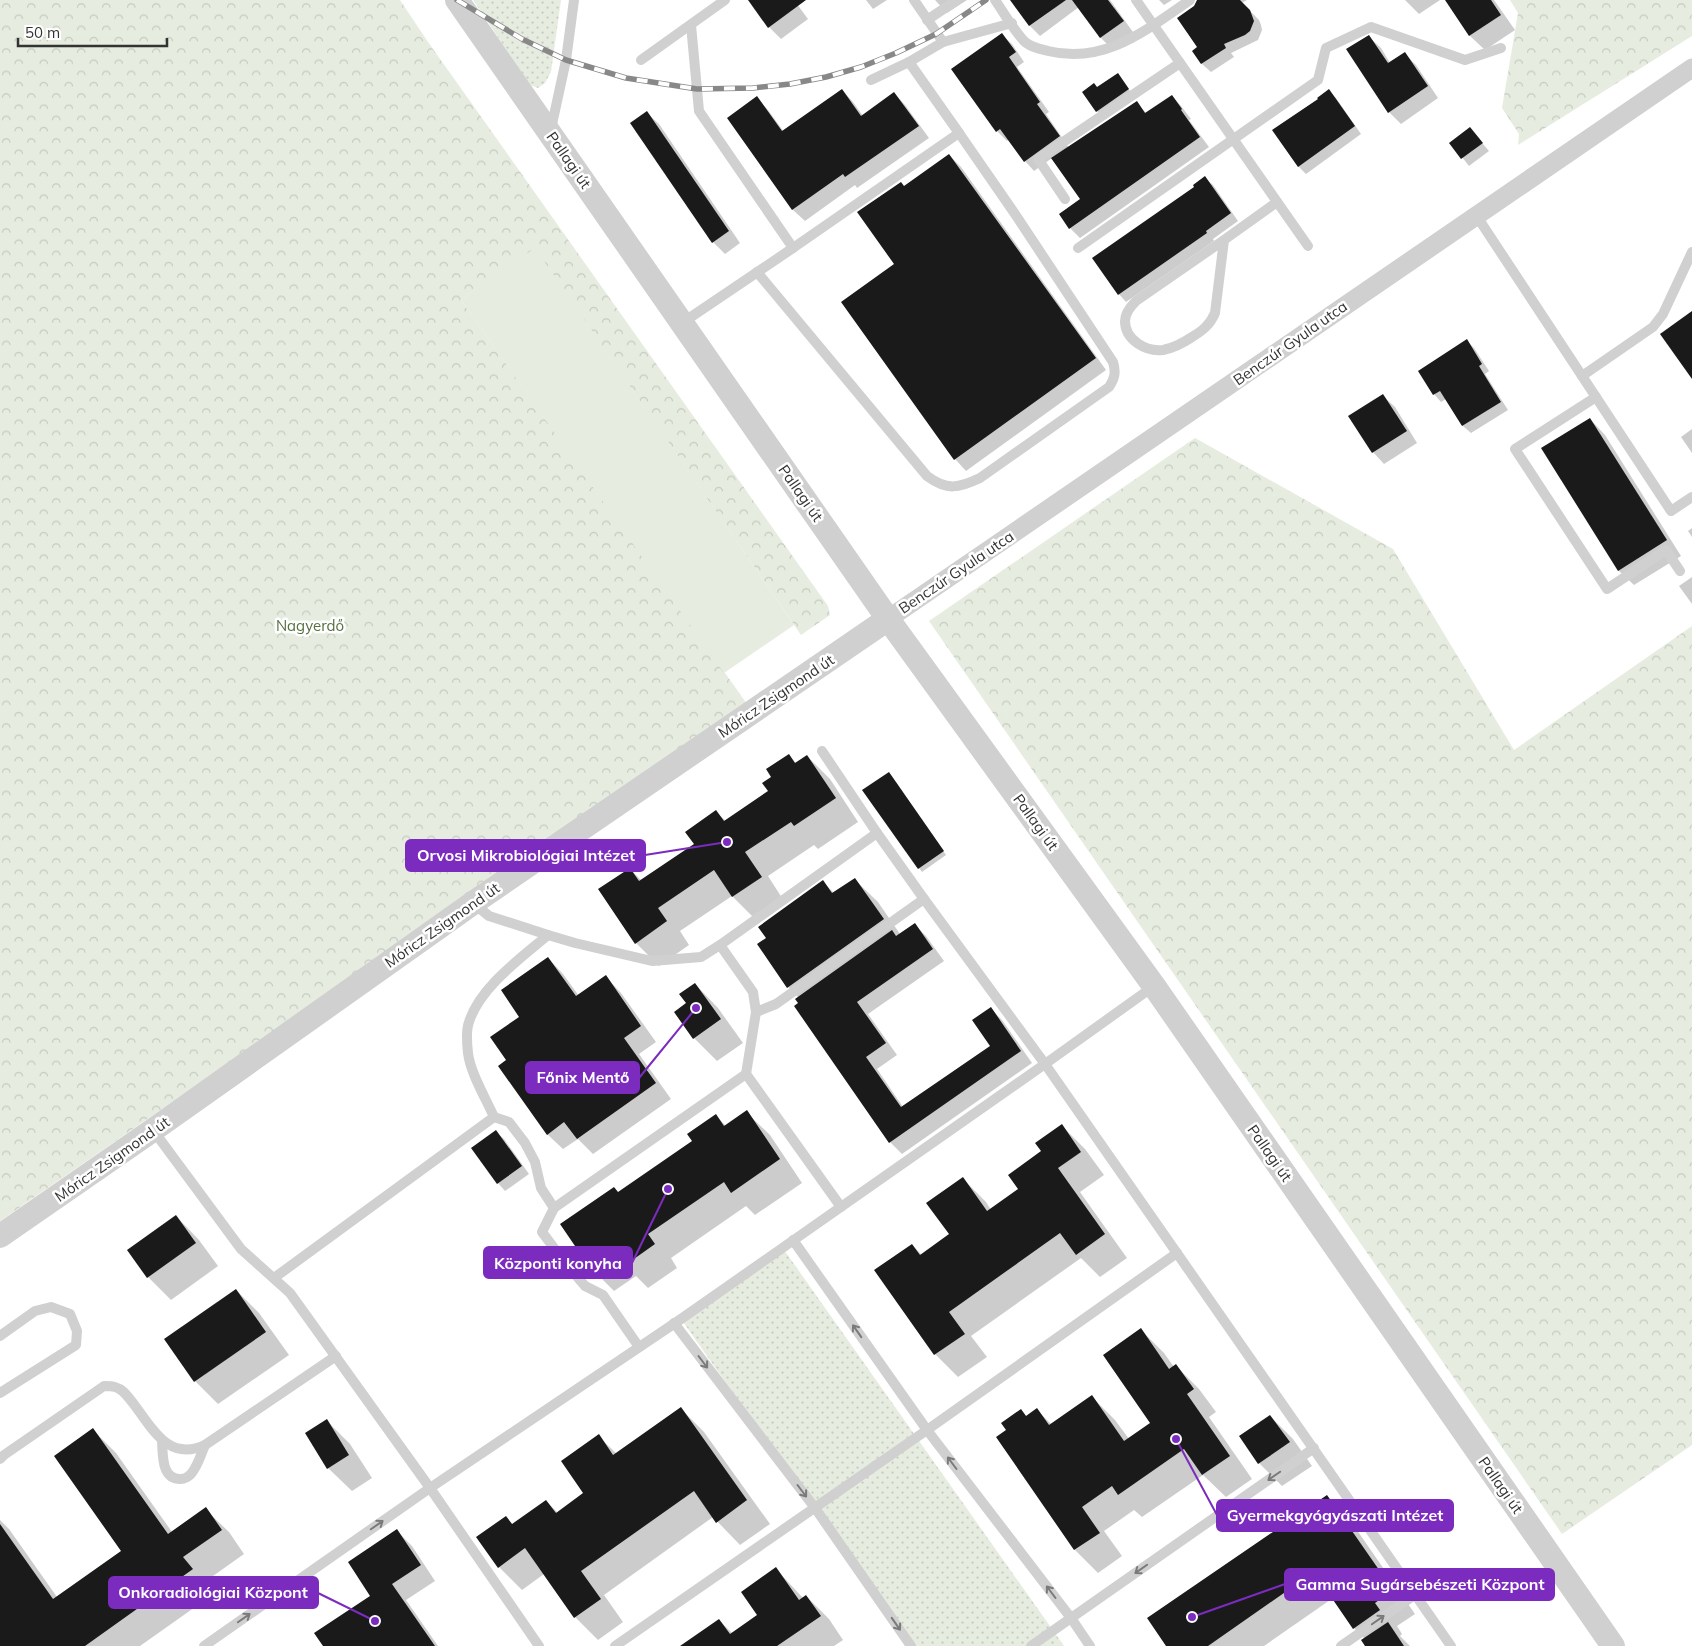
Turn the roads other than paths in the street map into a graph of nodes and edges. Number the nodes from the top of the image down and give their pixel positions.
1 (457, 0) edge
2 (574, 0) edge
3 (725, 0) edge
4 (914, 0) edge
5 (957, 0) edge
6 (995, 0) edge
7 (1136, 0) edge
8 (1190, 0) edge
9 (928, 20) junction
10 (1012, 23) junction
11 (691, 25) junction
12 (1154, 25) junction
13 (943, 42) junction
14 (1501, 48) dead end
15 (641, 60) dead end
16 (909, 62) junction
17 (1180, 63) junction
18 (1692, 68) edge
19 (871, 80) dead end
20 (550, 132) junction
21 (959, 134) junction
22 (1233, 139) junction
23 (1066, 199) dead end
24 (1277, 202) junction
25 (1476, 215) junction
26 (1224, 240) junction
27 (1308, 246) dead end
28 (794, 248) junction
29 (1078, 248) dead end
30 (1692, 252) edge
31 (757, 272) junction
32 (682, 323) junction
33 (1582, 376) junction
34 (1596, 397) junction
35 (1692, 497) edge
36 (1680, 571) dead end
37 (888, 619) junction
38 (822, 751) dead end
39 (877, 832) junction
40 (924, 900) junction
41 (473, 903) junction
42 (548, 935) junction
43 (720, 945) junction
44 (1154, 986) junction
45 (756, 1012) junction
46 (1045, 1064) junction
47 (746, 1074) junction
48 (494, 1117) junction
49 (153, 1130) junction
50 (841, 1207) junction
51 (554, 1208) junction
52 (0, 1236) edge
53 (793, 1240) junction
54 (1177, 1253) junction
55 (274, 1278) junction
56 (674, 1323) junction
57 (0, 1336) edge
58 (638, 1347) junction
59 (336, 1356) junction
60 (0, 1393) edge
61 (927, 1430) junction
62 (162, 1440) junction
63 (206, 1445) junction
64 (1314, 1448) junction
65 (0, 1460) edge
66 (430, 1488) junction
67 (815, 1508) junction
68 (1416, 1594) junction
69 (1071, 1618) junction
70 (204, 1646) edge
71 (539, 1646) edge
72 (616, 1646) edge
73 (911, 1646) edge
74 (1031, 1646) edge
75 (1090, 1646) edge
76 (1341, 1646) edge
77 (1451, 1646) edge
78 (1612, 1646) edge

1 - 20 street, Pallagi út
2 - 20 lane
3 - 11 lane
4 - 9 lane
5 - 9 lane
6 - 10 lane
7 - 12 lane
8 - 12 lane
9 - 13 lane
10 - 12 lane
10 - 13 lane
11 - 15 lane
11 - 28 lane
12 - 17 lane
13 - 16 lane
14 - 22 lane
16 - 19 lane
16 - 21 lane
17 - 22 lane
17 - 23 lane
18 - 25 street, Benczúr Gyula utca
20 - 32 street, Pallagi út
21 - 28 lane
21 - 31 lane
22 - 24 lane
22 - 29 lane
24 - 26 lane
24 - 27 lane
25 - 33 lane
25 - 37 street, Benczúr Gyula utca
26 - 26 lane
28 - 31 lane
30 - 33 lane
31 - 32 lane
32 - 37 street, Pallagi út
33 - 34 lane
34 - 35 lane
34 - 36 lane
37 - 41 street, Móricz Zsigmond út
37 - 44 street, Pallagi út
38 - 39 lane
39 - 40 lane
39 - 43 lane
40 - 45 lane
40 - 46 lane
41 - 42 lane
41 - 49 street, Móricz Zsigmond út
42 - 43 lane
42 - 48 lane
43 - 45 lane
44 - 46 lane
44 - 78 street, Pallagi út
45 - 47 lane
46 - 50 lane
46 - 54 lane
47 - 50 lane
47 - 51 lane
48 - 51 lane
48 - 55 lane
49 - 52 street, Móricz Zsigmond út
49 - 55 lane
50 - 53 lane
51 - 58 lane
53 - 56 lane
61 -> 53 lane
54 - 61 lane
54 - 64 lane
55 - 59 lane
56 - 58 lane
56 -> 67 lane
57 - 60 lane
58 - 66 lane
59 - 63 lane
59 - 66 lane
61 - 67 lane
69 -> 61 lane
62 - 63 lane
62 - 63 lane
62 - 65 lane
64 - 68 lane
64 -> 69 lane
70 -> 66 lane
66 - 71 lane
67 - 72 lane
67 -> 73 lane
76 -> 68 lane
68 - 77 lane
69 - 74 lane
69 - 75 lane

